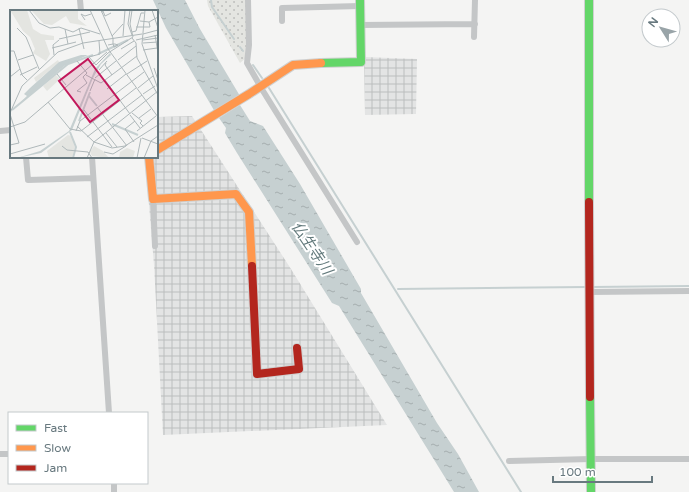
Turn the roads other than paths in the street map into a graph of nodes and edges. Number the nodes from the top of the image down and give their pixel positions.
1 (80, 0) edge
2 (248, 0) edge
3 (475, 0) edge
4 (589, 0) edge
5 (360, 3) edge
6 (81, 10) edge
7 (282, 21) dead end
8 (475, 24) junction
9 (360, 25) junction
10 (474, 37) dead end
11 (259, 84) dead end
12 (264, 91) dead end
13 (10, 130) edge
14 (0, 131) edge
15 (158, 149) edge
16 (26, 158) edge
17 (92, 158) edge
18 (149, 158) edge
19 (93, 178) junction
20 (153, 199) junction
21 (357, 242) dead end
22 (155, 246) dead end
23 (689, 291) edge
24 (589, 292) junction
25 (297, 348) dead end
26 (109, 412) edge
27 (591, 459) junction
28 (689, 460) edge
29 (509, 461) dead end
30 (591, 492) edge

1 - 6 street
2 - 11 street
3 - 8 street
4 - 24 street
5 - 7 street
5 - 9 street
8 - 9 street
8 - 10 street
9 - 15 street
12 - 21 street
13 - 14 street
16 - 19 street
17 - 19 street
18 - 20 street
19 - 26 street
20 - 22 street
20 - 25 street
23 - 24 street
24 - 27 street
27 - 28 street
27 - 29 street
27 - 30 street

